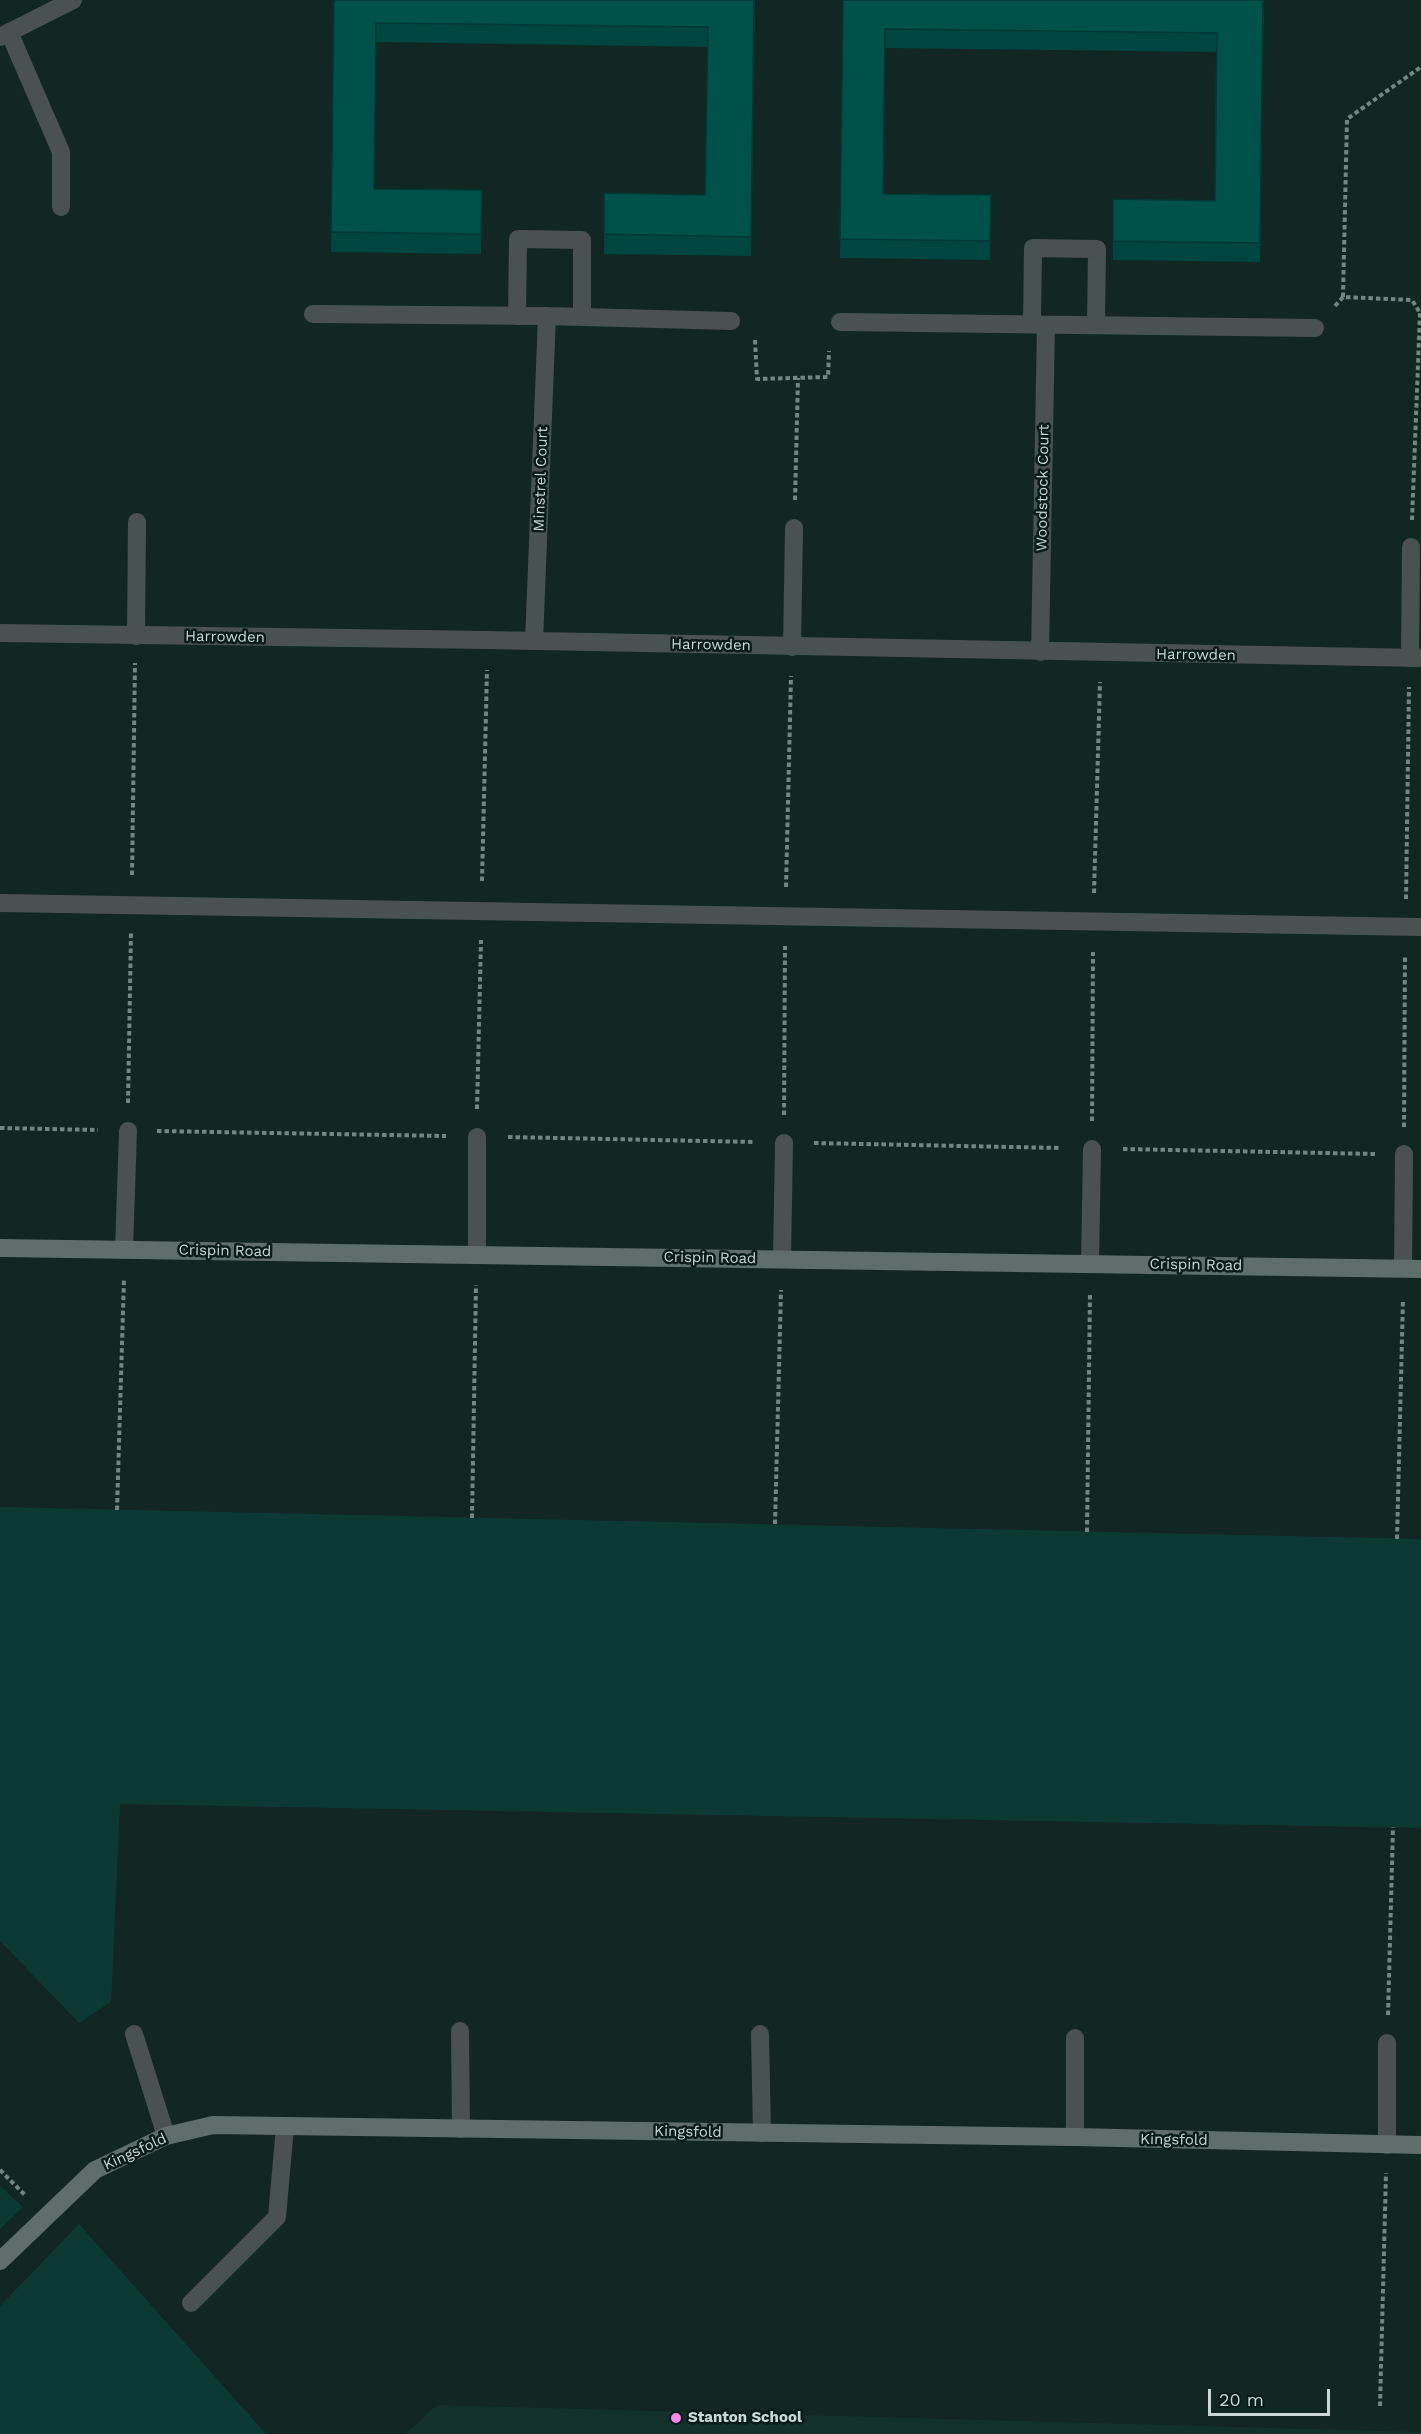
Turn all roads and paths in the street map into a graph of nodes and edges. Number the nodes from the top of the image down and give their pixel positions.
1 (73, 0) edge
2 (5, 35) edge
3 (1421, 67) edge
4 (61, 207) dead end
5 (1343, 297) junction
6 (1421, 313) edge
7 (313, 314) dead end
8 (517, 316) junction
9 (547, 316) junction
10 (582, 317) junction
11 (731, 321) joint
12 (840, 322) joint
13 (1039, 325) junction
14 (1096, 325) junction
15 (1315, 328) joint
16 (798, 378) junction
17 (136, 522) dead end
18 (794, 528) joint
19 (1411, 547) joint
20 (0, 633) edge
21 (136, 636) junction
22 (534, 641) junction
23 (792, 646) junction
24 (1040, 652) junction
25 (1415, 658) edge
26 (0, 903) edge
27 (1421, 927) edge
28 (0, 1128) edge
29 (128, 1131) junction
30 (477, 1137) junction
31 (784, 1143) junction
32 (1092, 1149) junction
33 (1404, 1154) joint
34 (0, 1248) edge
35 (124, 1250) junction
36 (477, 1255) junction
37 (782, 1259) junction
38 (1090, 1263) junction
39 (1412, 1268) edge
40 (117, 1510) dead end
41 (472, 1518) dead end
42 (775, 1524) dead end
43 (1087, 1532) dead end
44 (1397, 1539) dead end
45 (1393, 1827) dead end
46 (460, 2031) dead end
47 (134, 2034) dead end
48 (759, 2034) dead end
49 (1075, 2038) dead end
50 (1388, 2043) joint
51 (285, 2127) junction
52 (461, 2129) junction
53 (762, 2133) junction
54 (166, 2136) junction
55 (1075, 2137) junction
56 (1387, 2145) junction
57 (1421, 2145) edge
58 (0, 2261) edge
59 (191, 2303) dead end
60 (1380, 2406) dead end

1 - 2 street
2 - 4 street
3 - 5 path
5 - 6 path
5 - 15 path
6 - 19 path
7 - 8 street
8 - 9 street
8 - 10 street
9 - 10 street
9 - 22 street, Minstrel Court
10 - 11 street
11 - 16 path
12 - 13 street
12 - 16 path
13 - 14 street
13 - 14 street, Woodstock Court
13 - 24 street, Woodstock Court
14 - 15 street
16 - 18 path
17 - 21 street
18 - 23 street
19 - 25 street
20 - 21 street, Harrowden
21 - 22 street, Harrowden
22 - 23 street, Harrowden
23 - 24 street, Harrowden
24 - 25 street, Harrowden
26 - 27 street
28 - 29 path
29 - 30 path
29 - 35 street
30 - 31 path
30 - 36 street
31 - 32 path
31 - 37 street
32 - 33 path
32 - 38 street
33 - 39 street
34 - 35 street, Crispin Road
35 - 36 street, Crispin Road
35 - 40 path
36 - 37 street, Crispin Road
36 - 41 path
37 - 38 street, Crispin Road
37 - 42 path
38 - 39 street, Crispin Road
38 - 43 path
39 - 44 path
45 - 50 path
46 - 52 street
47 - 54 street
48 - 53 street
49 - 55 street
50 - 56 street
51 - 52 street, Kingsfold
51 - 54 street, Kingsfold
51 - 59 street
52 - 53 street, Kingsfold
53 - 55 street, Kingsfold
54 - 58 street, Kingsfold
55 - 56 street, Kingsfold
56 - 57 street, Kingsfold
56 - 60 path

